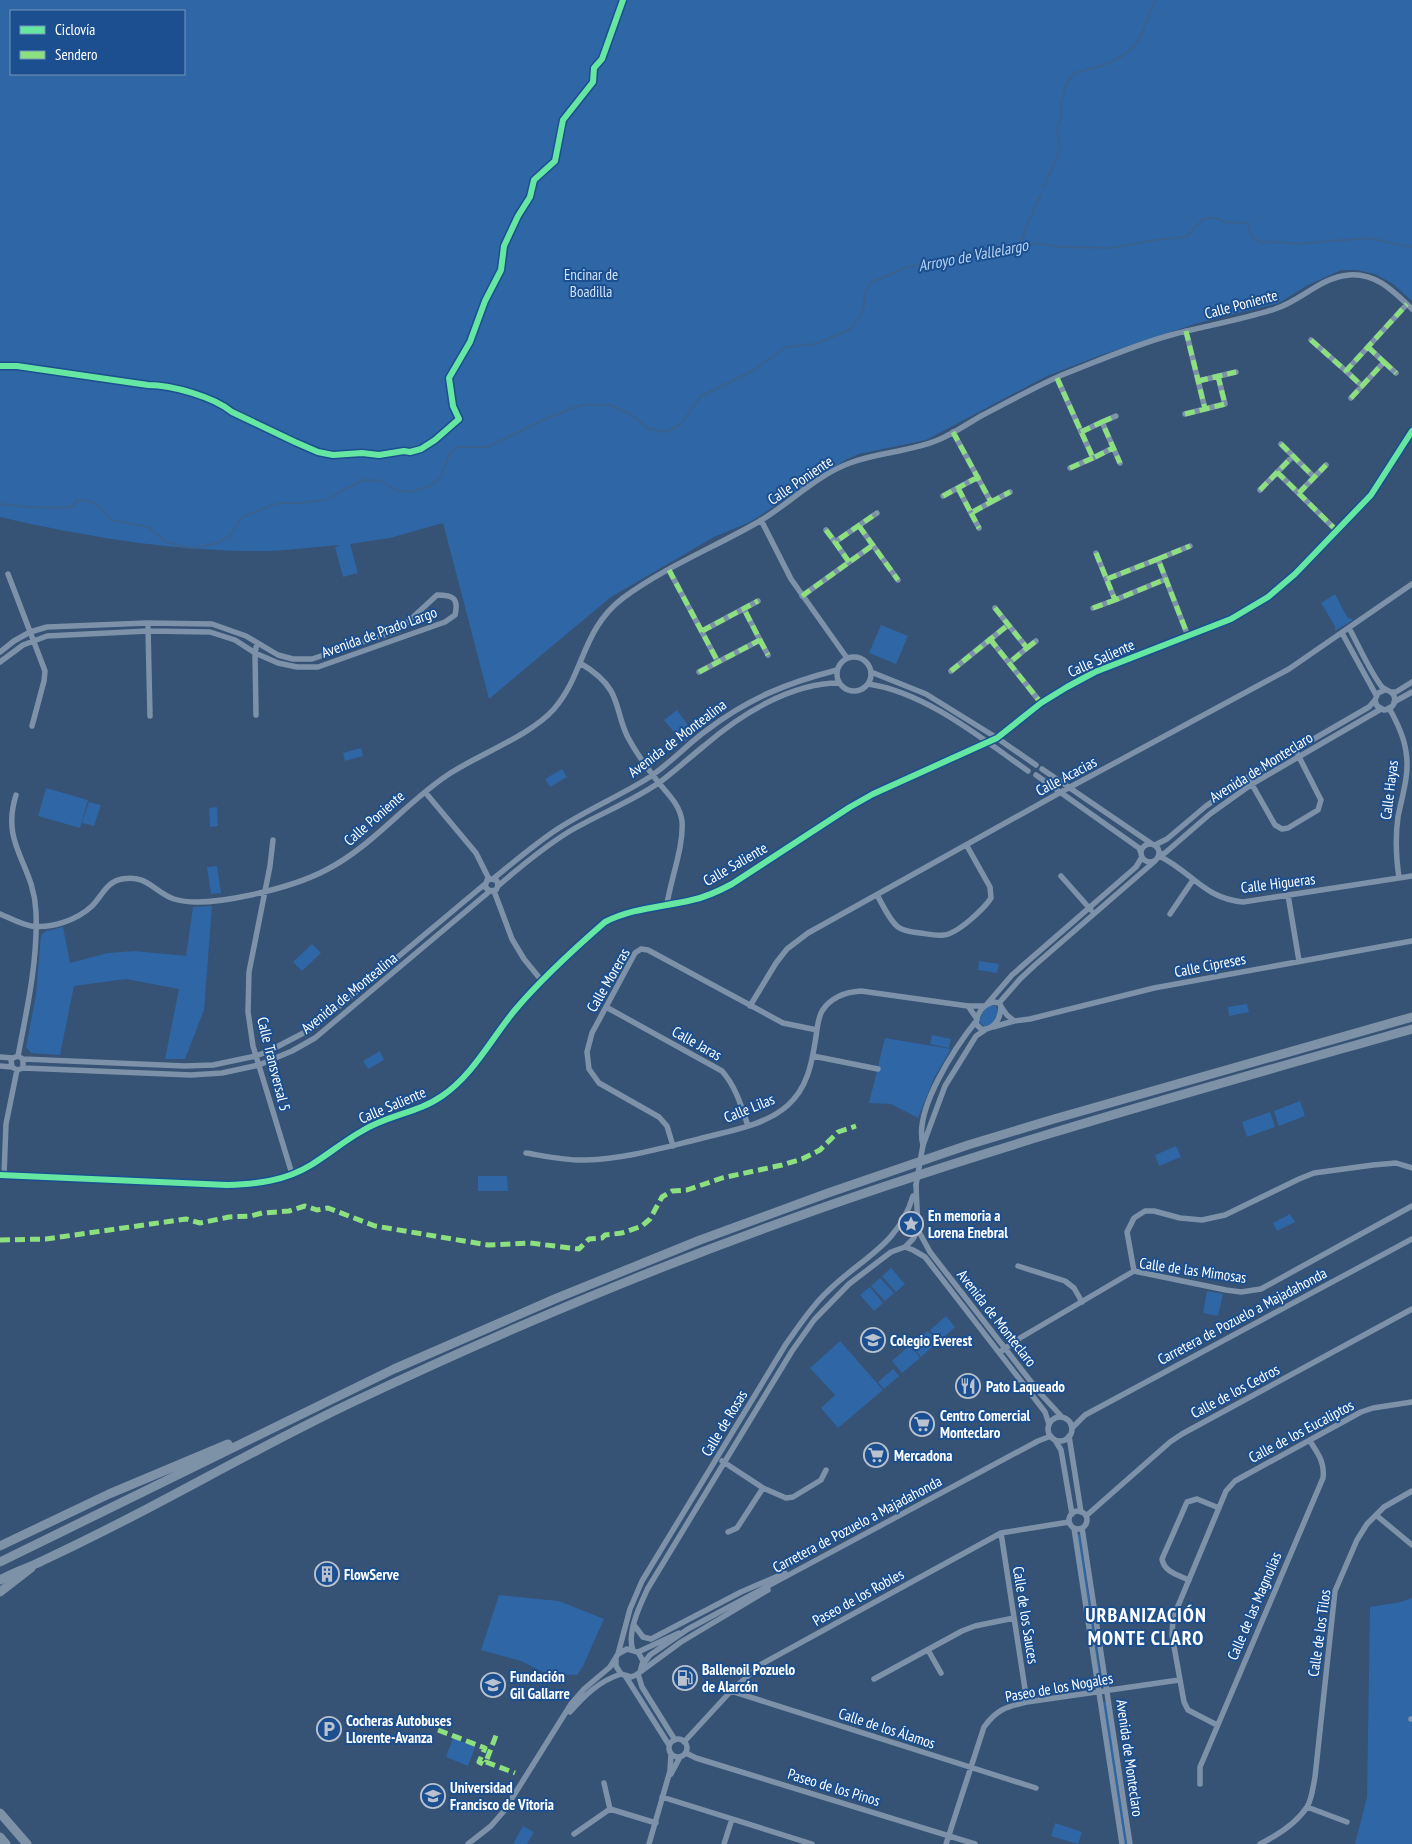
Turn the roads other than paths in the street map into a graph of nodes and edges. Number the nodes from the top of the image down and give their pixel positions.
1 (1407, 304) junction
2 (1412, 309) edge
3 (1186, 331) junction
4 (1311, 340) dead end
5 (1368, 347) junction
6 (1384, 362) junction
7 (1346, 371) junction
8 (1236, 372) dead end
9 (1396, 373) dead end
10 (1218, 376) junction
11 (1057, 378) junction
12 (1198, 381) junction
13 (1362, 386) junction
14 (1351, 398) dead end
15 (1205, 409) junction
16 (1185, 414) dead end
17 (1116, 416) dead end
18 (1102, 422) junction
19 (1412, 431) edge
20 (953, 432) junction
21 (1082, 432) junction
22 (1281, 444) dead end
23 (1114, 448) junction
24 (1293, 456) junction
25 (1093, 458) junction
26 (1120, 464) dead end
27 (1326, 465) dead end
28 (1070, 468) dead end
29 (1277, 472) junction
30 (978, 477) junction
31 (1314, 477) junction
32 (958, 488) junction
33 (1260, 490) dead end
34 (1010, 492) dead end
35 (1298, 493) junction
36 (944, 496) dead end
37 (991, 502) junction
38 (878, 513) dead end
39 (971, 513) junction
40 (762, 520) junction
41 (859, 526) junction
42 (979, 528) dead end
43 (826, 530) dead end
44 (1337, 531) junction
45 (835, 542) junction
46 (873, 545) junction
47 (1190, 546) dead end
48 (1096, 553) dead end
49 (1158, 559) junction
50 (849, 562) junction
51 (669, 570) junction
52 (8, 574) dead end
53 (1107, 579) junction
54 (1166, 579) junction
55 (898, 580) dead end
56 (1412, 584) edge
57 (802, 596) junction
58 (1115, 600) junction
59 (758, 601) dead end
60 (744, 608) junction
61 (995, 608) dead end
62 (1093, 608) dead end
63 (148, 623) junction
64 (1008, 625) junction
65 (1349, 628) junction
66 (148, 631) junction
67 (702, 631) junction
68 (30, 632) junction
69 (1342, 634) junction
70 (1188, 636) junction
71 (990, 639) junction
72 (760, 640) junction
73 (34, 641) junction
74 (1036, 641) dead end
75 (257, 643) junction
76 (1027, 648) junction
77 (0, 652) edge
78 (255, 653) junction
79 (768, 655) dead end
80 (847, 658) junction
81 (0, 662) edge
82 (718, 662) junction
83 (1009, 663) junction
84 (580, 664) junction
85 (837, 670) junction
86 (951, 671) dead end
87 (699, 672) dead end
88 (871, 672) junction
89 (1412, 682) edge
90 (839, 683) junction
91 (868, 684) junction
92 (1388, 691) junction
93 (1412, 692) edge
94 (1375, 697) junction
95 (1394, 702) junction
96 (1041, 703) junction
97 (1389, 708) junction
98 (1381, 709) junction
99 (256, 715) dead end
100 (150, 716) dead end
101 (32, 726) dead end
102 (998, 738) junction
103 (987, 742) junction
104 (1294, 749) junction
105 (1299, 758) junction
106 (1036, 765) dead end
107 (1042, 770) dead end
108 (1028, 771) dead end
109 (653, 775) junction
110 (1036, 775) dead end
111 (1248, 777) junction
112 (659, 783) junction
113 (1252, 784) junction
114 (1070, 788) junction
115 (424, 792) junction
116 (1061, 792) junction
117 (16, 795) dead end
118 (274, 840) dead end
119 (1153, 844) junction
120 (967, 846) junction
121 (1141, 855) junction
122 (1160, 855) junction
123 (1155, 862) junction
124 (1060, 876) dead end
125 (1412, 876) edge
126 (1399, 878) junction
127 (489, 880) junction
128 (1193, 880) junction
129 (494, 890) junction
130 (265, 891) junction
131 (877, 895) junction
132 (1288, 895) junction
133 (668, 904) junction
134 (1088, 908) junction
135 (0, 914) edge
136 (1094, 914) junction
137 (1170, 914) dead end
138 (35, 927) junction
139 (1412, 941) edge
140 (1299, 961) junction
141 (542, 981) junction
142 (986, 1005) junction
143 (1000, 1005) junction
144 (750, 1006) junction
145 (968, 1006) junction
146 (606, 1008) junction
147 (1412, 1017) edge
148 (977, 1019) junction
149 (1014, 1021) junction
150 (988, 1029) junction
151 (1412, 1029) edge
152 (817, 1030) junction
153 (256, 1056) junction
154 (813, 1056) junction
155 (0, 1057) edge
156 (18, 1058) junction
157 (259, 1065) junction
158 (0, 1066) edge
159 (17, 1068) junction
160 (878, 1069) dead end
161 (748, 1126) junction
162 (923, 1145) junction
163 (673, 1146) junction
164 (526, 1153) dead end
165 (1412, 1168) edge
166 (292, 1174) junction
167 (2, 1175) edge
168 (915, 1188) junction
169 (1412, 1206) edge
170 (905, 1217) junction
171 (916, 1219) junction
172 (918, 1230) junction
173 (894, 1234) junction
174 (1412, 1239) edge
175 (903, 1248) junction
176 (1018, 1266) dead end
177 (1134, 1271) junction
178 (1082, 1302) junction
179 (1412, 1309) edge
180 (1002, 1350) junction
181 (1412, 1402) edge
182 (316, 1407) junction
183 (1087, 1414) junction
184 (1065, 1418) junction
185 (1049, 1426) junction
186 (1072, 1428) junction
187 (1069, 1436) junction
188 (1053, 1438) junction
189 (1038, 1441) junction
190 (1310, 1441) junction
191 (718, 1457) junction
192 (724, 1463) junction
193 (826, 1470) dead end
194 (764, 1488) junction
195 (1412, 1491) edge
196 (1219, 1508) junction
197 (1081, 1512) junction
198 (1072, 1514) junction
199 (1376, 1515) junction
200 (1086, 1516) junction
201 (1069, 1522) junction
202 (44, 1526) junction
203 (1074, 1528) junction
204 (1082, 1528) junction
205 (728, 1532) dead end
206 (1001, 1533) junction
207 (1412, 1545) edge
208 (0, 1546) edge
209 (0, 1550) edge
210 (0, 1562) edge
211 (36, 1565) junction
212 (806, 1566) junction
213 (0, 1580) edge
214 (1189, 1580) junction
215 (0, 1592) edge
216 (1014, 1618) junction
217 (634, 1625) junction
218 (688, 1629) junction
219 (928, 1650) junction
220 (636, 1651) junction
221 (617, 1657) junction
222 (643, 1664) junction
223 (639, 1673) junction
224 (941, 1673) dead end
225 (623, 1675) junction
226 (874, 1679) dead end
227 (1179, 1680) junction
228 (1107, 1690) junction
229 (731, 1691) junction
230 (1100, 1692) junction
231 (1027, 1702) junction
232 (1217, 1725) junction
233 (551, 1735) junction
234 (675, 1740) junction
235 (684, 1742) junction
236 (670, 1745) junction
237 (671, 1754) junction
238 (683, 1755) junction
239 (970, 1768) junction
240 (604, 1782) dead end
241 (1200, 1784) dead end
242 (665, 1788) junction
243 (1036, 1788) dead end
244 (662, 1798) junction
245 (1307, 1807) junction
246 (610, 1809) junction
247 (0, 1813) edge
248 (732, 1819) junction
249 (1347, 1822) dead end
250 (656, 1823) junction
251 (574, 1834) dead end
252 (949, 1836) junction
253 (0, 1837) edge
254 (6, 1844) edge
255 (27, 1844) edge
256 (468, 1844) edge
257 (649, 1844) edge
258 (724, 1844) edge
259 (812, 1844) edge
260 (946, 1844) edge
261 (975, 1844) edge
262 (1122, 1844) edge
263 (1130, 1844) edge
264 (1260, 1844) edge

1 - 2 street, Calle Poniente
1 - 3 street, Calle Poniente
1 - 5 street
3 - 11 street, Calle Poniente
3 - 12 street
4 - 7 street
5 - 6 street
5 - 7 street
6 - 9 street
6 - 13 street
7 - 13 street
8 - 10 street
10 - 12 street
10 - 15 street
11 - 20 street, Calle Poniente
11 - 21 street
12 - 15 street
13 - 14 street
15 - 16 street
17 - 18 street
18 - 21 street
18 - 23 street
19 - 44 street, Calle Saliente
20 - 30 street
20 - 40 street, Calle Poniente
21 - 25 street
22 - 24 street
23 - 25 street
23 - 26 street
24 - 29 street
24 - 31 street
25 - 28 street
27 - 31 street
29 - 33 street
29 - 35 street
30 - 32 street
30 - 37 street
31 - 35 street
32 - 36 street
32 - 39 street
34 - 37 street
35 - 44 street
37 - 39 street
38 - 41 street
39 - 42 street
40 - 51 street, Calle Poniente
40 - 57 street
41 - 45 street
41 - 46 street
43 - 45 street
44 - 70 street, Calle Saliente
45 - 50 street
46 - 50 street
46 - 55 street
47 - 49 street
48 - 53 street
49 - 53 street
49 - 54 street
50 - 57 street
51 - 67 street
51 - 84 street, Calle Poniente
52 - 68 street
53 - 58 street
54 - 58 street
54 - 70 street
56 - 65 street, Calle Acacias
57 - 80 street
58 - 62 street
59 - 60 street
60 - 67 street
60 - 72 street
61 - 64 street
63 - 66 street
63 - 68 street, Avenida de Prado Largo
63 - 75 street, Avenida de Prado Largo
64 - 71 street
64 - 76 street
65 - 69 street, Calle Acacias
65 - 92 street
66 - 73 street, Avenida de Prado Largo
66 - 78 street, Avenida de Prado Largo
66 - 100 street
67 - 82 street
68 - 73 street
68 - 77 street, Avenida de Prado Largo
69 - 94 street
69 - 114 street, Calle Acacias
70 - 96 street, Calle Saliente
71 - 83 street
71 - 86 street
72 - 79 street
72 - 82 street
73 - 81 street, Avenida de Prado Largo
73 - 101 street
74 - 76 street
75 - 78 street
75 - 78 street, Avenida de Prado Largo
76 - 83 street
78 - 99 street
80 - 85 street
80 - 88 street
82 - 87 street
83 - 96 street
84 - 109 street
84 - 115 street, Calle Poniente
85 - 90 street
85 - 109 street, Avenida de Montealina
88 - 91 street
88 - 102 street
89 - 92 street
90 - 91 street
90 - 112 street, Avenida de Montealina
91 - 103 street
92 - 94 street
92 - 95 street
93 - 95 street
94 - 98 street
94 - 104 street, Avenida de Monteclaro
95 - 97 street
96 - 102 street, Calle Saliente
97 - 98 street
97 - 126 street, Calle Hayas
98 - 105 street, Avenida de Monteclaro
102 - 103 street, Calle Saliente
102 - 106 street
103 - 108 street
103 - 133 street, Calle Saliente
104 - 105 street
104 - 111 street, Avenida de Monteclaro
105 - 113 street, Avenida de Monteclaro
105 - 113 street
107 - 114 street
109 - 112 street
109 - 127 street, Avenida de Montealina
110 - 116 street
111 - 113 street
111 - 119 street, Avenida de Monteclaro
112 - 129 street, Avenida de Montealina
112 - 133 street
113 - 122 street, Avenida de Monteclaro
114 - 116 street, Calle Acacias
114 - 119 street
115 - 127 street
115 - 130 street, Calle Poniente
116 - 120 street, Calle Acacias
116 - 121 street
117 - 138 street
118 - 130 street, Calle Transversal 5
119 - 121 street
119 - 122 street
120 - 131 street, Calle Acacias
120 - 131 street
121 - 123 street
121 - 134 street
122 - 123 street
122 - 128 street, Calle Higueras
123 - 136 street
124 - 134 street
125 - 126 street, Calle Higueras
126 - 132 street, Calle Higueras
127 - 129 street
127 - 129 street
127 - 153 street, Avenida de Montealina
128 - 132 street, Calle Higueras
128 - 137 street
129 - 141 street
129 - 157 street, Avenida de Montealina
130 - 138 street, Calle Poniente
130 - 153 street, Calle Transversal 5
131 - 144 street, Calle Acacias
132 - 140 street
133 - 141 street, Calle Saliente
134 - 136 street
134 - 142 street
135 - 138 street, Calle Poniente
136 - 143 street
138 - 156 street
139 - 140 street, Calle Cipreses
140 - 149 street, Calle Cipreses
141 - 166 street, Calle Saliente
142 - 143 street
142 - 145 street, Calle Lilas
142 - 148 street
143 - 149 street
143 - 150 street
144 - 146 street, Calle Moreras
144 - 152 street, Calle Moreras
145 - 148 street
145 - 152 street, Calle Lilas
146 - 161 street, Calle Jaras
146 - 163 street, Calle Moreras
147 - 182 highway
148 - 150 street
148 - 162 street
149 - 150 street, Calle Cipreses
150 - 162 street
151 - 211 highway
152 - 154 street, Calle Lilas
153 - 156 street, Avenida de Montealina
153 - 157 street, Calle Transversal 5
154 - 160 street
154 - 161 street, Calle Lilas
155 - 156 street, Avenida de Montealina
156 - 159 street
156 - 159 street
157 - 159 street, Avenida de Montealina
157 - 166 street, Calle Transversal 5
158 - 159 street, Avenida de Montealina
159 - 167 street
161 - 163 street, Calle Lilas
162 - 168 street, bridge
163 - 164 street, Calle Lilas
165 - 177 street
166 - 167 street, Calle Saliente
168 - 170 street
168 - 171 street
169 - 177 street, Calle de las Mimosas
170 - 171 street
170 - 173 street, Calle de Rosas
171 - 172 street, Avenida de Monteclaro
172 - 175 street
172 - 180 street, Avenida de Monteclaro
173 - 175 street
173 - 191 street, Calle de Rosas
174 - 183 street, Carretera de Pozuelo a Majadahonda
175 - 180 street, Avenida de Monteclaro
175 - 192 street, Calle de Rosas
176 - 178 street
177 - 178 street, Calle de las Mimosas
178 - 180 street, Calle de las Mimosas
179 - 200 street, Calle de los Cedros
180 - 184 street, Avenida de Monteclaro
180 - 185 street, Avenida de Monteclaro
181 - 190 street, Calle de los Eucaliptos
182 - 202 highway
182 - 210 highway
183 - 184 street, Carretera de Pozuelo a Majadahonda
183 - 186 street, Carretera de Pozuelo a Majadahonda
184 - 185 street
184 - 186 street
185 - 188 street
185 - 189 street, Carretera de Pozuelo a Majadahonda
186 - 187 street
187 - 188 street
187 - 197 street
188 - 189 street, Carretera de Pozuelo a Majadahonda
188 - 198 street
189 - 212 street, Carretera de Pozuelo a Majadahonda
190 - 196 street, Calle de los Eucaliptos
190 - 232 street, Calle de las Magnolias
191 - 192 street
191 - 221 street, Calle de Rosas
192 - 194 street
192 - 217 street, Calle de Rosas
193 - 194 street
194 - 205 street
195 - 199 street, Calle de los Tilos
196 - 214 street, Calle de los Eucaliptos
196 - 214 street
197 - 198 street
197 - 200 street
198 - 201 street
199 - 207 street
199 - 245 street, Calle de los Tilos
200 - 204 street
201 - 203 street
201 - 206 street, Paseo de los Robles
202 - 208 highway
202 - 209 highway
203 - 204 street
203 - 230 street, Avenida de Monteclaro
204 - 228 street, Avenida de Monteclaro
206 - 216 street, Calle de los Sauces
206 - 229 street, Paseo de los Robles
211 - 213 highway
211 - 215 highway
212 - 217 street
212 - 218 street, Carretera de Pozuelo a Majadahonda
212 - 223 street
214 - 227 street, Calle de los Eucaliptos
216 - 219 street
216 - 231 street, Calle de los Sauces
217 - 220 street, Calle de Rosas
218 - 220 street, Carretera de Pozuelo a Majadahonda
218 - 222 street, Carretera de Pozuelo a Majadahonda
219 - 224 street
219 - 226 street
220 - 221 street
220 - 222 street
221 - 225 street
221 - 233 street
222 - 223 street
223 - 225 street
223 - 234 street
225 - 233 street
225 - 236 street
227 - 228 street, Paseo de los Nogales
227 - 232 street, Calle de los Eucaliptos
228 - 230 street, Paseo de los Nogales
228 - 263 street, Avenida de Monteclaro
229 - 235 street, Paseo de los Robles
229 - 239 street, Calle de los Álamos
230 - 231 street, Paseo de los Nogales
230 - 262 street, Avenida de Monteclaro
231 - 239 street, Paseo de los Nogales
232 - 241 street, Calle de las Magnolias
233 - 256 street
234 - 235 street
234 - 236 street
235 - 238 street
236 - 237 street
237 - 238 street
237 - 242 street
238 - 242 street
238 - 252 street, Paseo de los Pinos
239 - 243 street, Calle de los Álamos
239 - 252 street, Paseo de los Nogales
240 - 246 street
242 - 244 street
244 - 248 street
244 - 250 street
245 - 249 street
245 - 264 street, Calle de los Tilos
246 - 250 street
246 - 251 street
247 - 255 highway
248 - 258 street
248 - 259 street
250 - 257 street
252 - 260 street, Paseo de los Nogales
252 - 261 street, Paseo de los Pinos
253 - 254 highway

